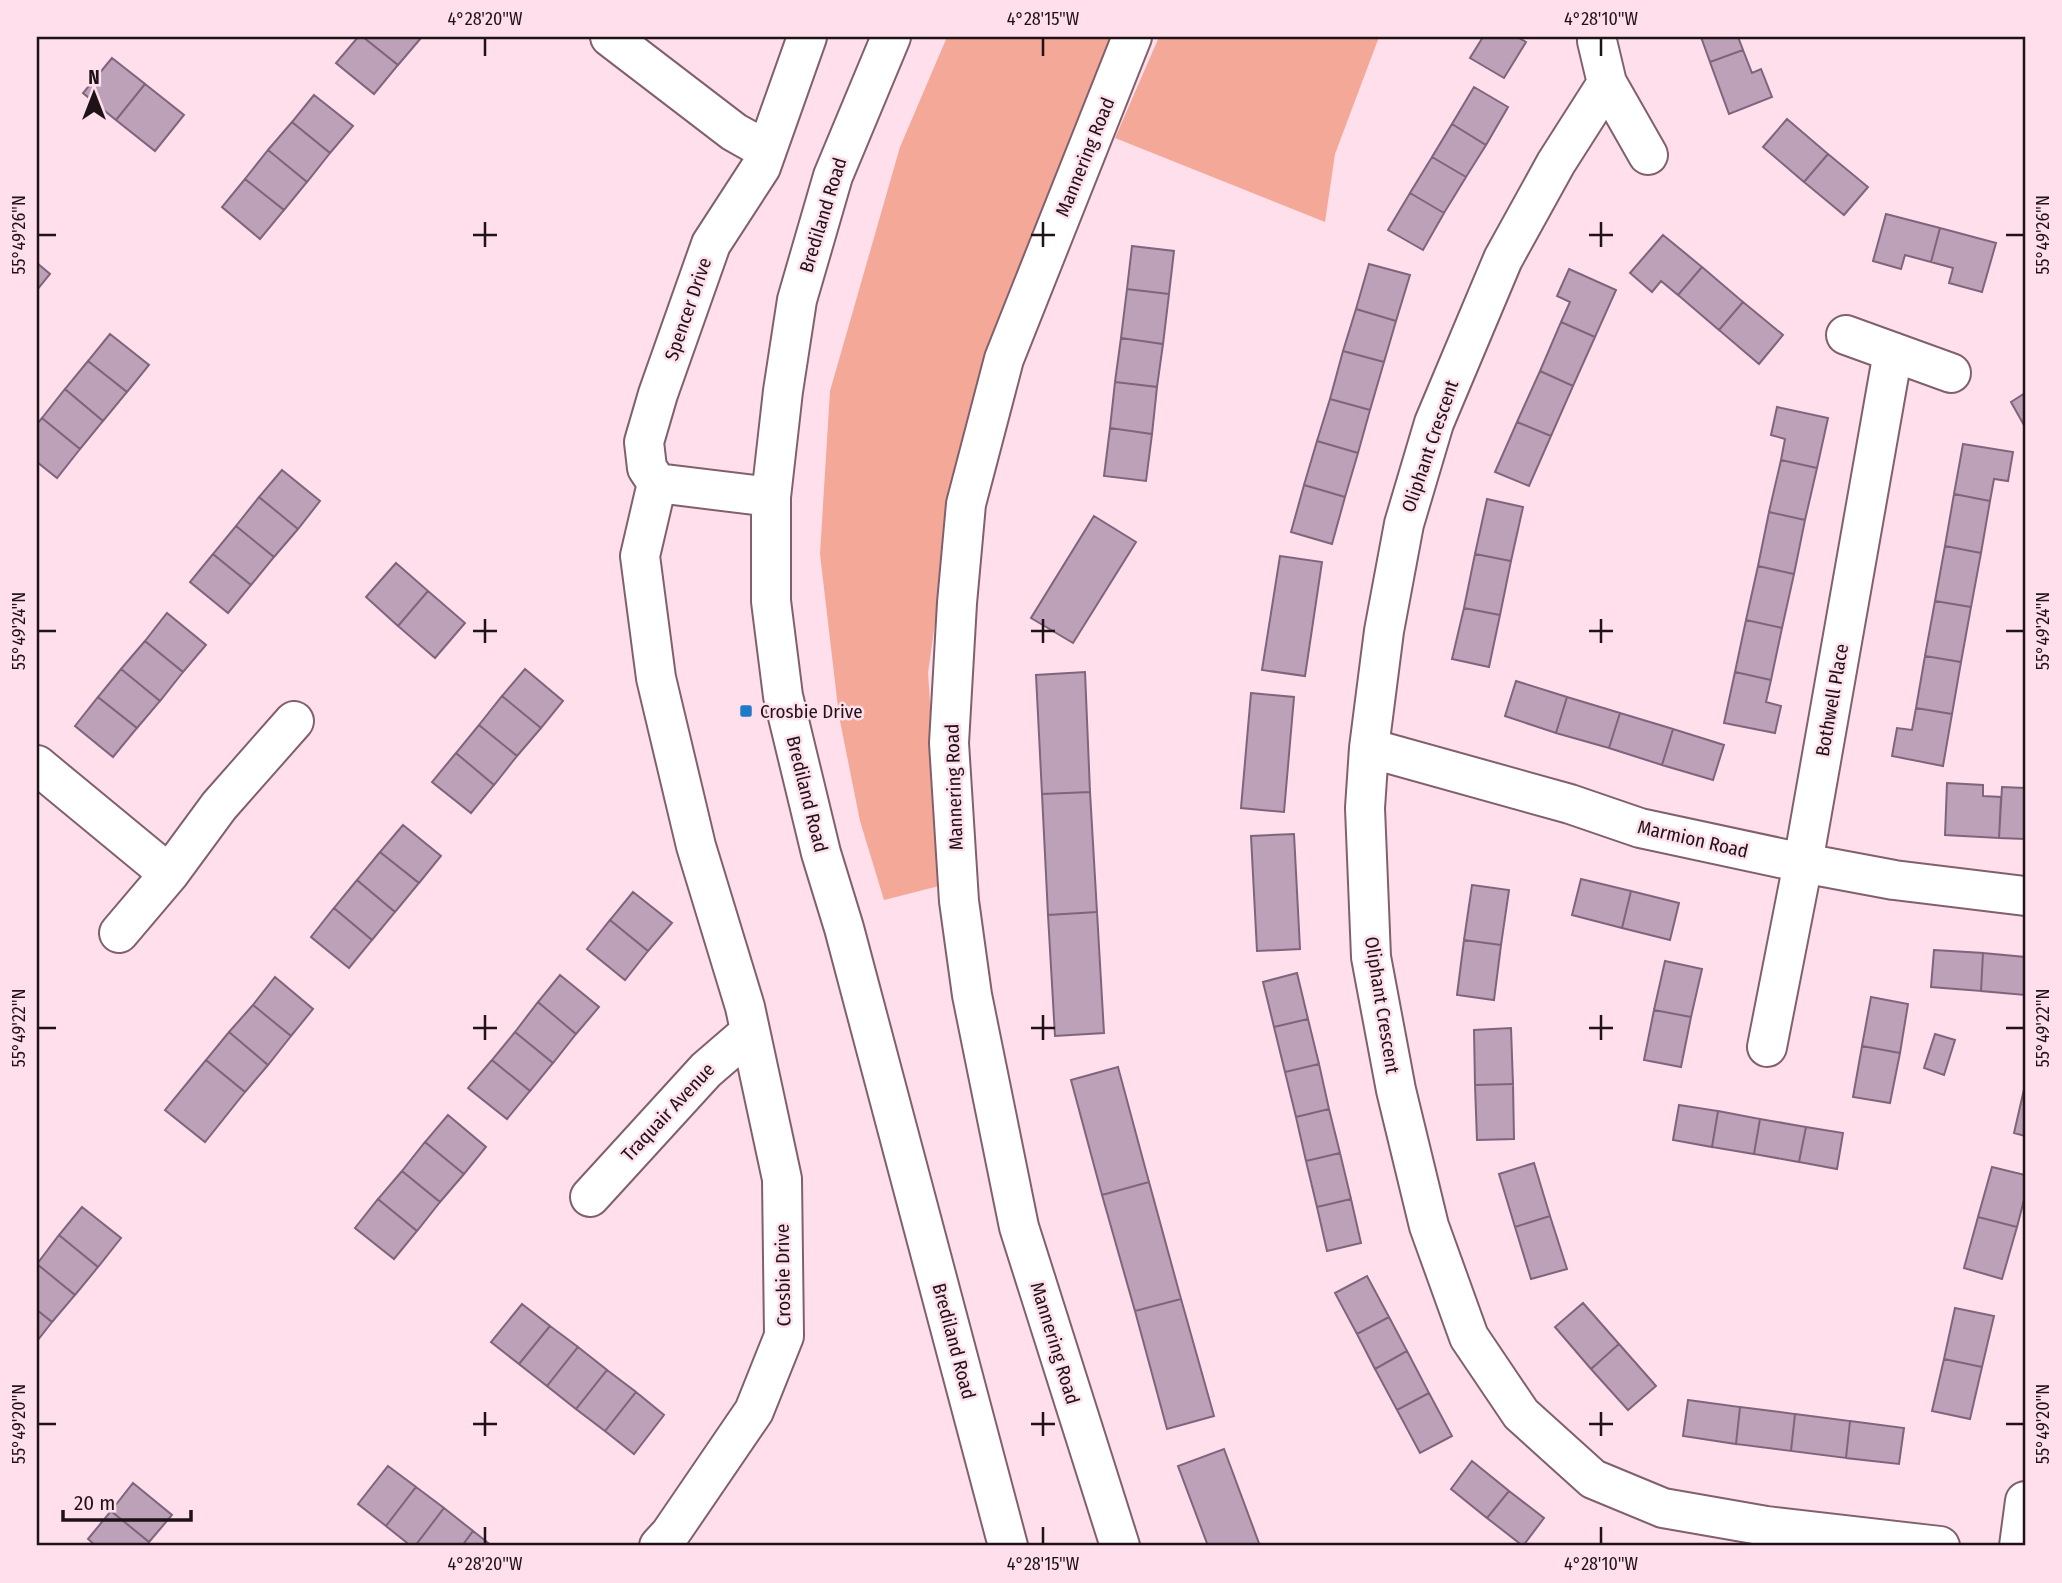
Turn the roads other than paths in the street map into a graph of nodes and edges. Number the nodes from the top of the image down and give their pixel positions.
1 (610, 37) edge
2 (807, 37) edge
3 (891, 37) edge
4 (1132, 37) edge
5 (1597, 41) dead end
6 (1607, 82) junction
7 (766, 150) junction
8 (1648, 155) dead end
9 (1846, 335) dead end
10 (1893, 352) junction
11 (1951, 373) dead end
12 (657, 483) junction
13 (771, 497) junction
14 (294, 721) dead end
15 (1369, 748) junction
16 (37, 765) edge
17 (1803, 863) junction
18 (169, 874) junction
19 (2025, 896) edge
20 (119, 933) dead end
21 (750, 1032) junction
22 (1767, 1047) dead end
23 (590, 1197) dead end
24 (2025, 1501) edge
25 (1764, 1536) edge
26 (659, 1546) edge
27 (1008, 1546) edge
28 (1119, 1546) edge
29 (1940, 1546) edge
30 (2019, 1546) edge

1 - 7 street
2 - 7 street, Spencer Drive
3 - 13 street, Brediland Road
4 - 28 street, Mannering Road
5 - 6 street
6 - 8 street
6 - 15 street, Oliphant Crescent
7 - 12 street, Spencer Drive
9 - 10 street
10 - 11 street
10 - 17 street, Bothwell Place
12 - 13 street
12 - 21 street, Crosbie Drive
13 - 27 street, Brediland Road
14 - 18 street
15 - 17 street, Marmion Road
15 - 25 street, Oliphant Crescent
16 - 18 street
17 - 19 street, Marmion Road
17 - 22 street, Bothwell Place
18 - 20 street
21 - 23 street, Traquair Avenue
21 - 26 street, Crosbie Drive
24 - 30 street
25 - 29 street, Oliphant Crescent

